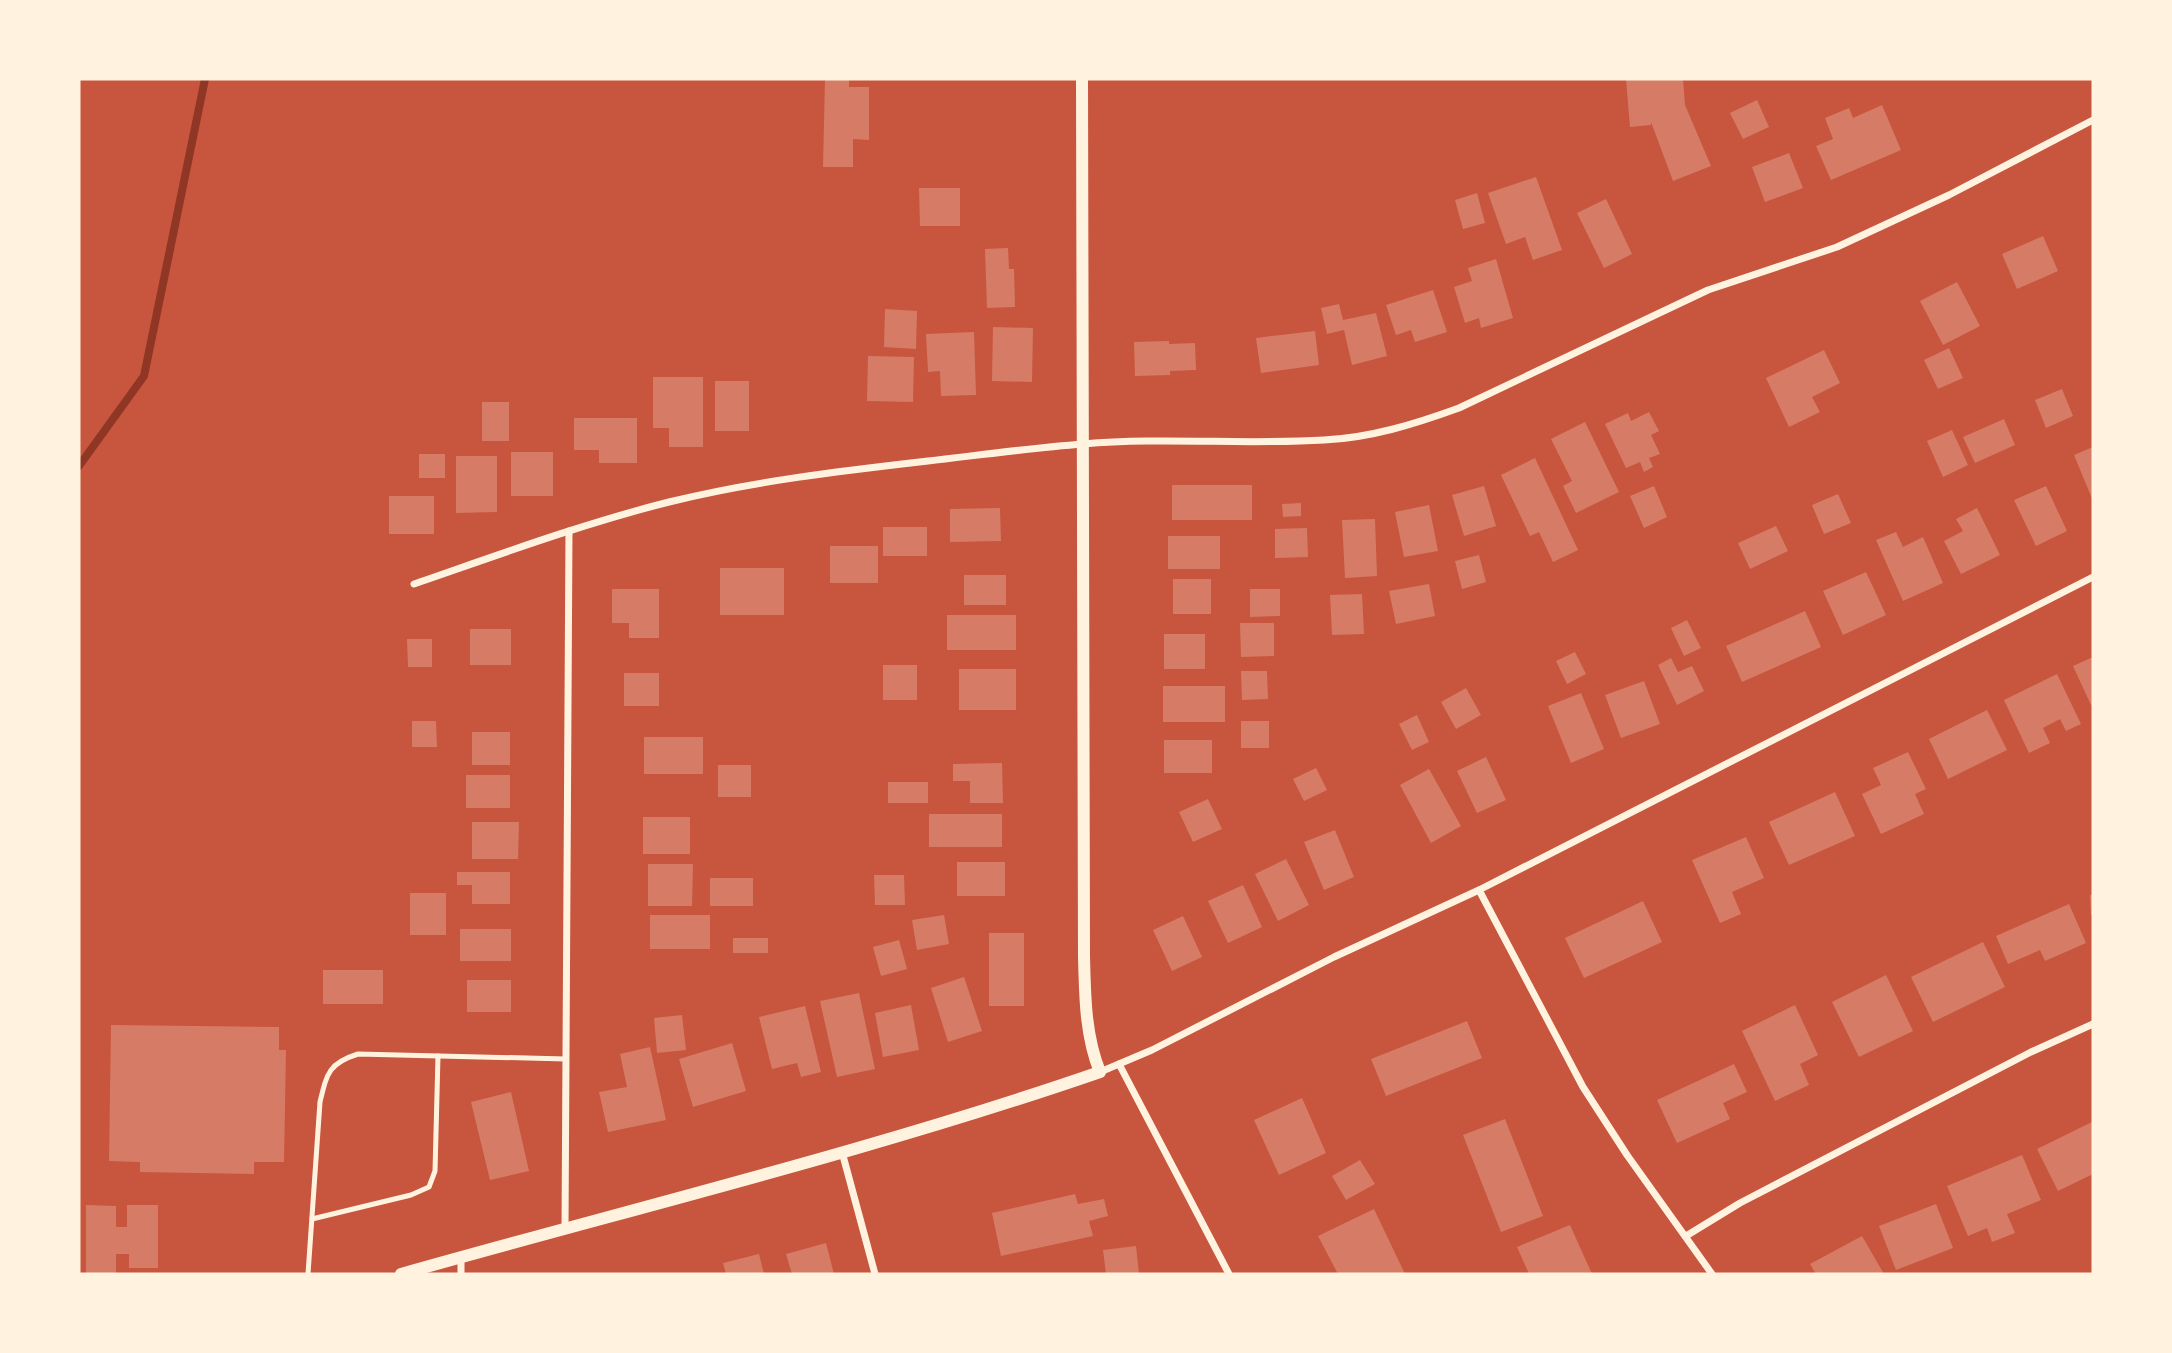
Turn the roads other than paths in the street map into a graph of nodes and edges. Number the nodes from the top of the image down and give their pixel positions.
1 (1082, 79) edge
2 (2093, 120) edge
3 (1082, 444) junction
4 (569, 531) junction
5 (2093, 577) edge
6 (414, 584) dead end
7 (1479, 890) junction
8 (2093, 1024) edge
9 (438, 1056) junction
10 (566, 1059) junction
11 (1119, 1064) junction
12 (1100, 1072) junction
13 (842, 1152) junction
14 (312, 1219) junction
15 (565, 1229) junction
16 (1686, 1236) junction
17 (461, 1257) junction
18 (308, 1274) edge
19 (401, 1274) edge
20 (461, 1274) edge
21 (875, 1274) edge
22 (1229, 1274) edge
23 (1712, 1274) edge

1 - 3 street
2 - 3 street
3 - 4 street
3 - 12 street
4 - 6 street
4 - 10 street
5 - 7 street
7 - 11 street
7 - 16 street
8 - 16 street
9 - 10 lane
9 - 14 lane
9 - 14 lane
10 - 15 street
11 - 12 street
11 - 22 street
12 - 13 street
13 - 15 street
13 - 21 street
14 - 18 lane
15 - 17 street
16 - 23 street
17 - 19 street
17 - 20 street

